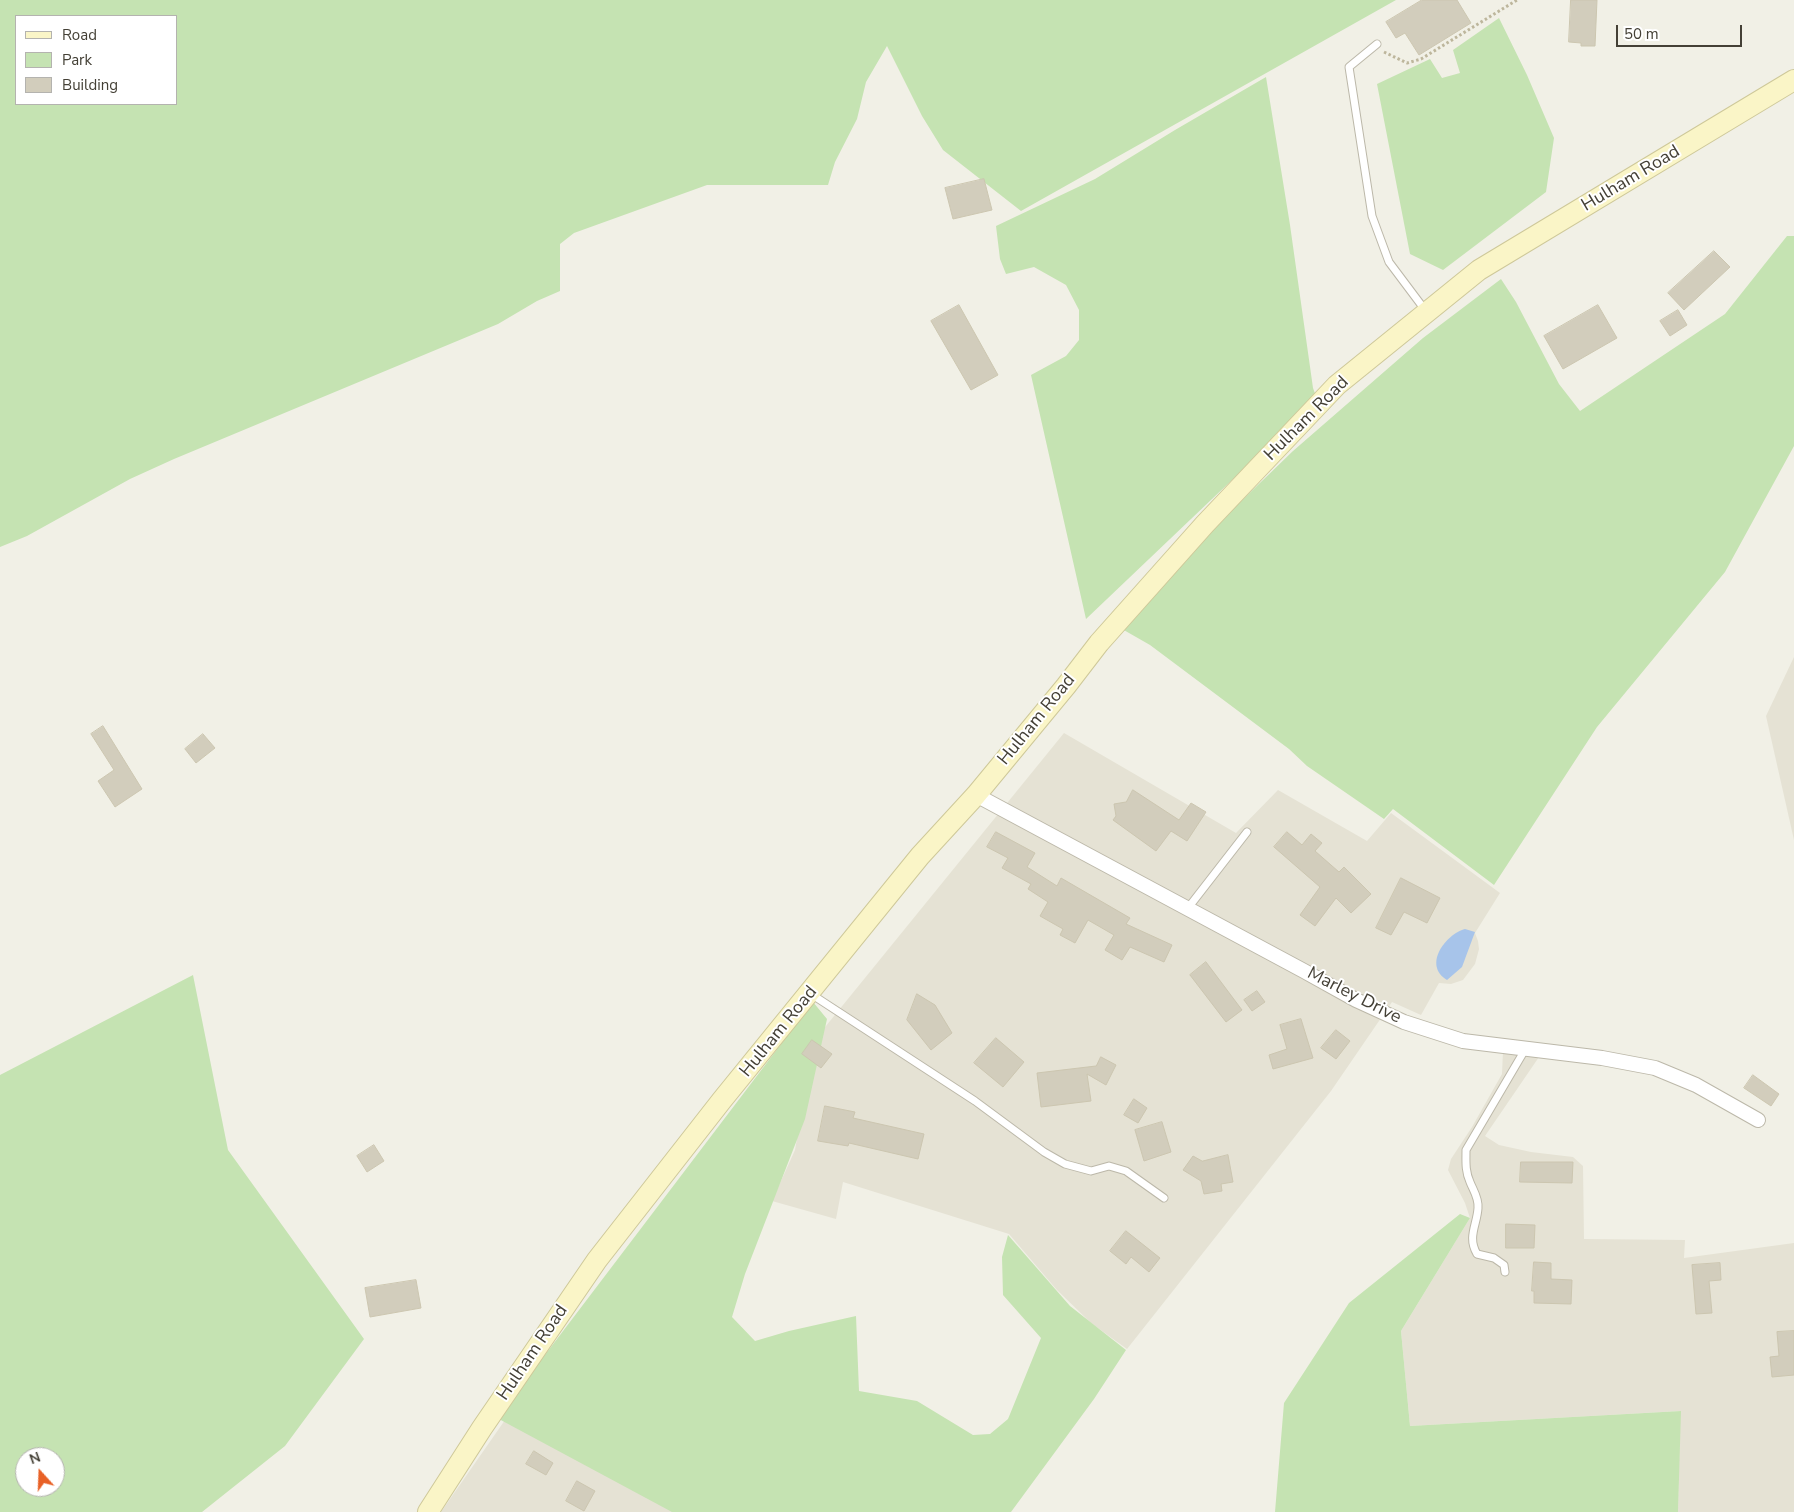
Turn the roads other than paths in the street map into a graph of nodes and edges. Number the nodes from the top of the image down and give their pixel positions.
1 (1377, 44) road end
2 (1794, 80) edge
3 (1427, 312) junction
4 (976, 794) junction
5 (1247, 832) dead end
6 (1188, 908) junction
7 (810, 993) junction
8 (1526, 1048) junction
9 (1758, 1120) dead end
10 (1164, 1198) dead end
11 (1505, 1272) dead end
12 (428, 1512) edge

1 - 3 lane
2 - 3 street, Hulham Road
3 - 4 street, Hulham Road
4 - 6 street, Marley Drive
4 - 7 street, Hulham Road
5 - 6 lane
6 - 8 street, Marley Drive
7 - 10 lane
7 - 12 street, Hulham Road
8 - 9 street, Marley Drive
8 - 11 lane

